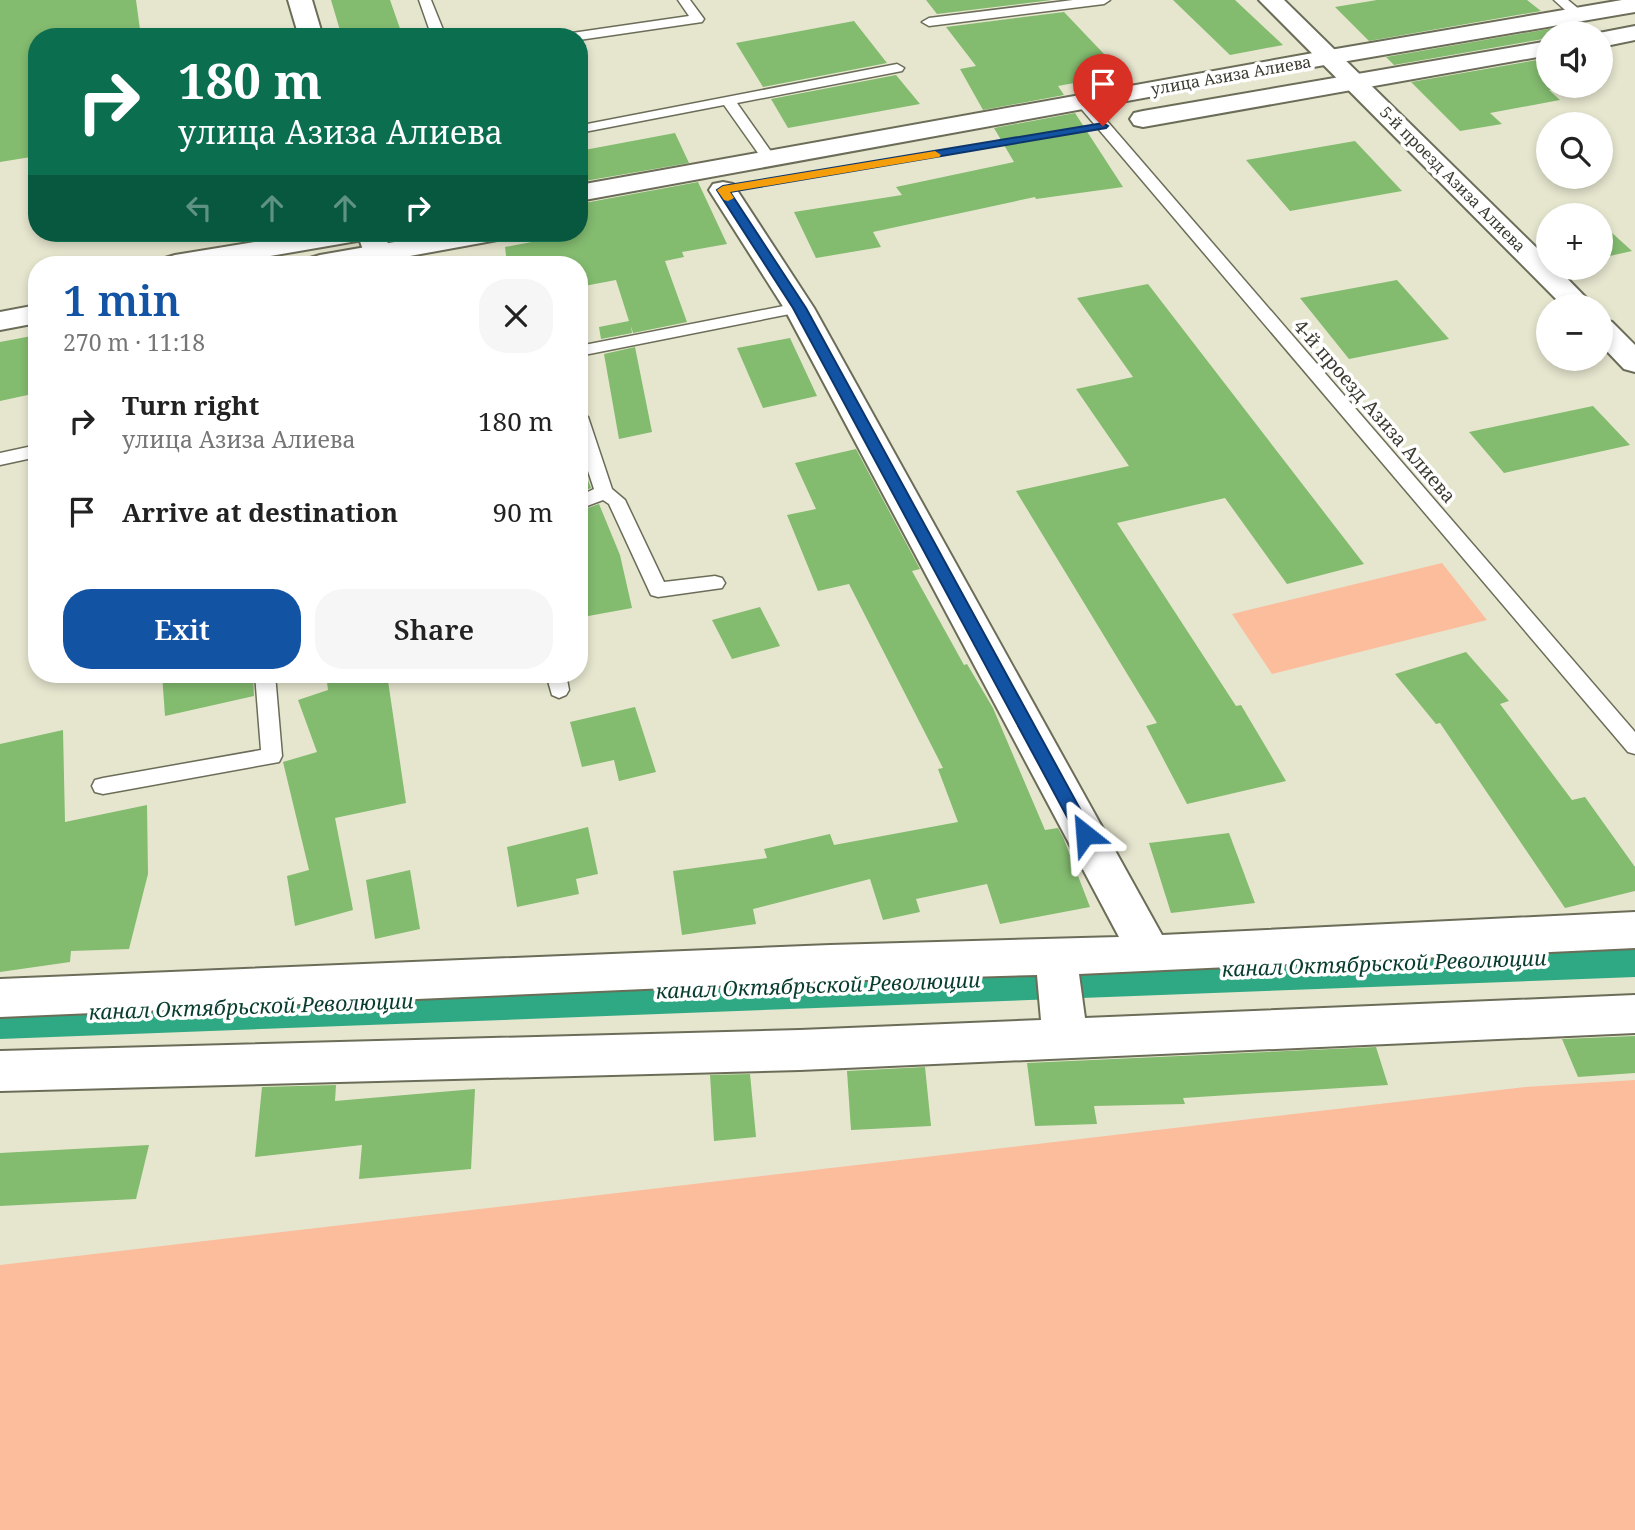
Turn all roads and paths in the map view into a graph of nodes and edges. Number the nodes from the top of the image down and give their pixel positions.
1 (300, 0) edge
2 (425, 0) edge
3 (684, 0) edge
4 (1104, 0) edge
5 (1271, 0) edge
6 (1635, 5) edge
7 (1569, 7) edge
8 (929, 22) dead end
9 (308, 28) edge
10 (436, 28) edge
11 (1635, 33) edge
12 (588, 35) edge
13 (1613, 37) edge
14 (1536, 50) edge
15 (1330, 57) junction
16 (897, 68) dead end
17 (1355, 82) junction
18 (728, 100) junction
19 (1083, 102) junction
20 (1103, 126) junction
21 (588, 128) edge
22 (1072, 132) dead end
23 (770, 160) junction
24 (873, 165) dead end
25 (723, 190) junction
26 (588, 191) edge
27 (588, 214) edge
28 (304, 242) edge
29 (395, 242) edge
30 (374, 244) edge
31 (222, 256) edge
32 (340, 256) edge
33 (28, 290) edge
34 (1567, 294) edge
35 (0, 295) edge
36 (799, 308) junction
37 (28, 316) edge
38 (0, 321) edge
39 (1613, 340) edge
40 (588, 349) edge
41 (1635, 362) edge
42 (588, 444) edge
43 (28, 453) edge
44 (0, 458) edge
45 (604, 492) junction
46 (588, 499) edge
47 (715, 583) dead end
48 (266, 683) edge
49 (1635, 746) edge
50 (103, 786) dead end
51 (1635, 930) edge
52 (1150, 954) junction
53 (1056, 955) junction
54 (0, 998) edge
55 (1635, 1014) edge
56 (1065, 1037) junction
57 (0, 1071) edge

1 - 9 street
2 - 10 lane
3 - 12 lane
4 - 8 lane
5 - 15 street, 5-й проезд Азиза Алиева
6 - 7 street, улица Азиза Алиева
7 - 15 street, улица Азиза Алиева
11 - 13 street
14 - 17 street, улица Азиза Алиева
15 - 17 street, 5-й проезд Азиза Алиева
15 - 19 street, улица Азиза Алиева
16 - 18 lane
17 - 20 street, улица Азиза Алиева
17 - 34 street, 5-й проезд Азиза Алиева
18 - 21 lane
18 - 23 lane
19 - 20 lane, 4-й проезд Азиза Алиева
19 - 23 street, улица Азиза Алиева
20 - 22 street, улица Азиза Алиева
20 - 49 lane, 4-й проезд Азиза Алиева
23 - 26 street, улица Азиза Алиева
24 - 25 street
25 - 27 street
25 - 36 street
28 - 31 street
29 - 30 street
30 - 32 street
33 - 35 street
36 - 40 lane
36 - 52 street
37 - 38 street
39 - 41 street
42 - 45 lane
43 - 44 lane
45 - 46 lane
45 - 47 lane
48 - 50 lane
51 - 52 street
52 - 53 street
53 - 54 street
53 - 56 street
55 - 56 street
56 - 57 street

